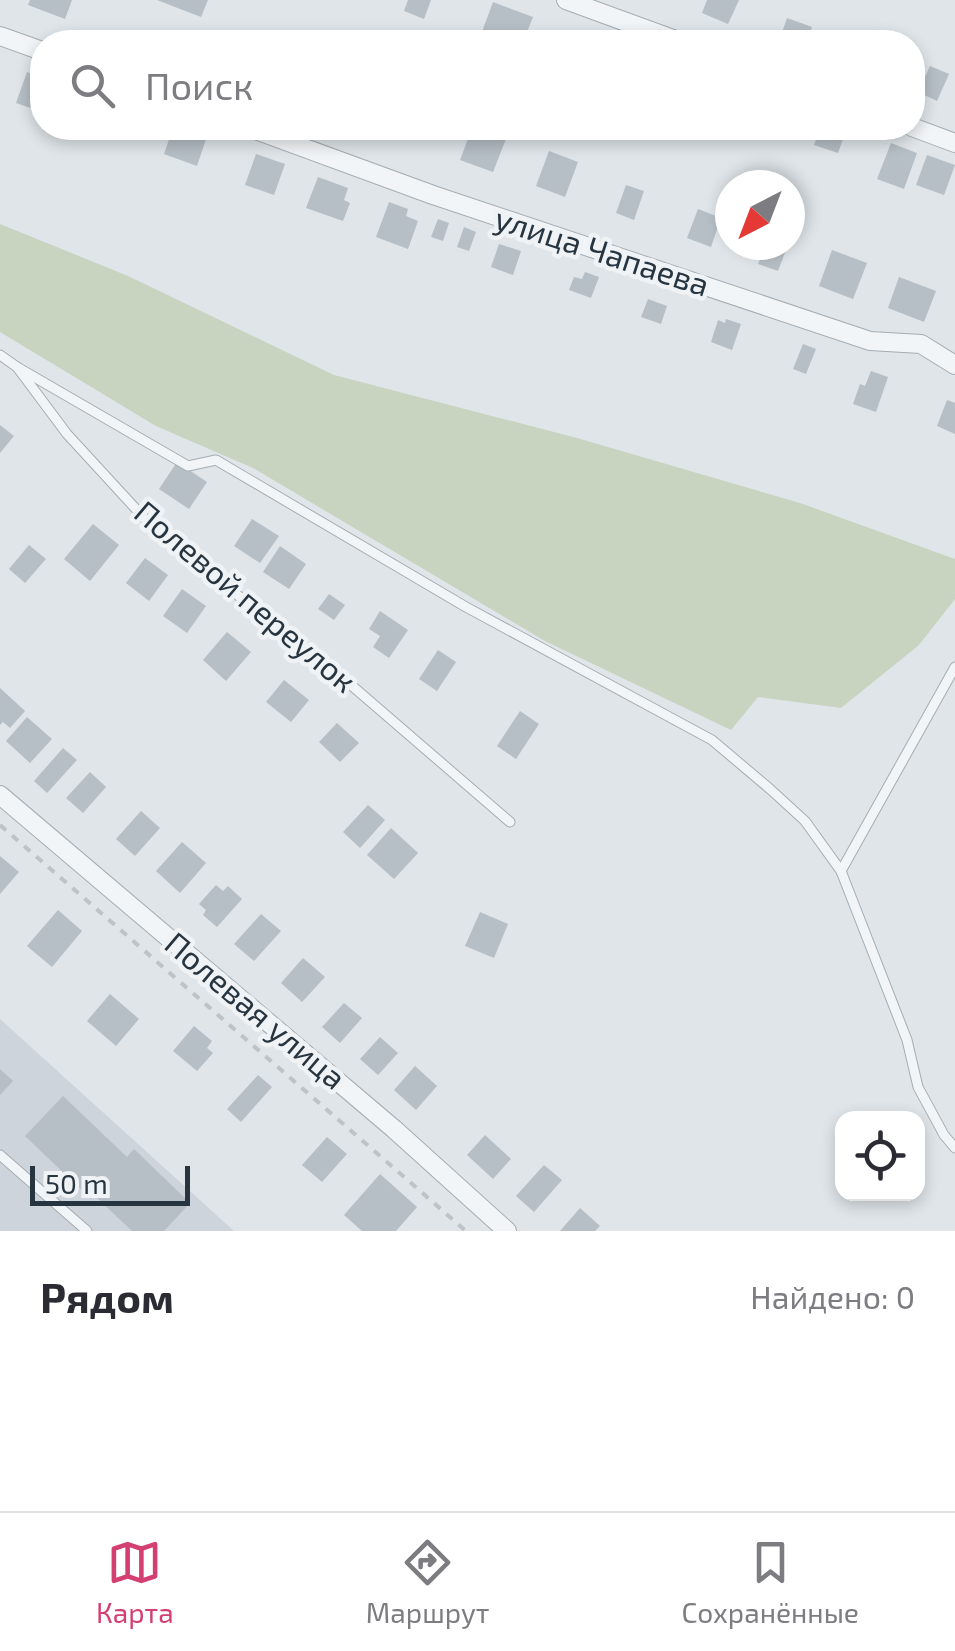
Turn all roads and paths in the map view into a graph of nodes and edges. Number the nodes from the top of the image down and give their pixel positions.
1 (566, 0) edge
2 (649, 30) edge
3 (0, 36) edge
4 (30, 47) edge
5 (925, 133) edge
6 (282, 140) edge
7 (955, 143) edge
8 (0, 354) edge
9 (955, 365) edge
10 (18, 366) junction
11 (955, 667) edge
12 (0, 795) edge
13 (510, 822) dead end
14 (0, 825) edge
15 (840, 870) junction
16 (955, 1148) edge
17 (0, 1155) edge
18 (81, 1229) edge
19 (466, 1231) edge
20 (507, 1231) edge

1 - 2 street
3 - 4 street
5 - 7 street
6 - 9 street, улица Чапаева
8 - 10 lane, Полевой переулок
10 - 13 lane, Полевой переулок
10 - 15 lane
11 - 15 lane
12 - 20 street, Полевая улица
14 - 19 path
15 - 16 lane
17 - 18 lane

